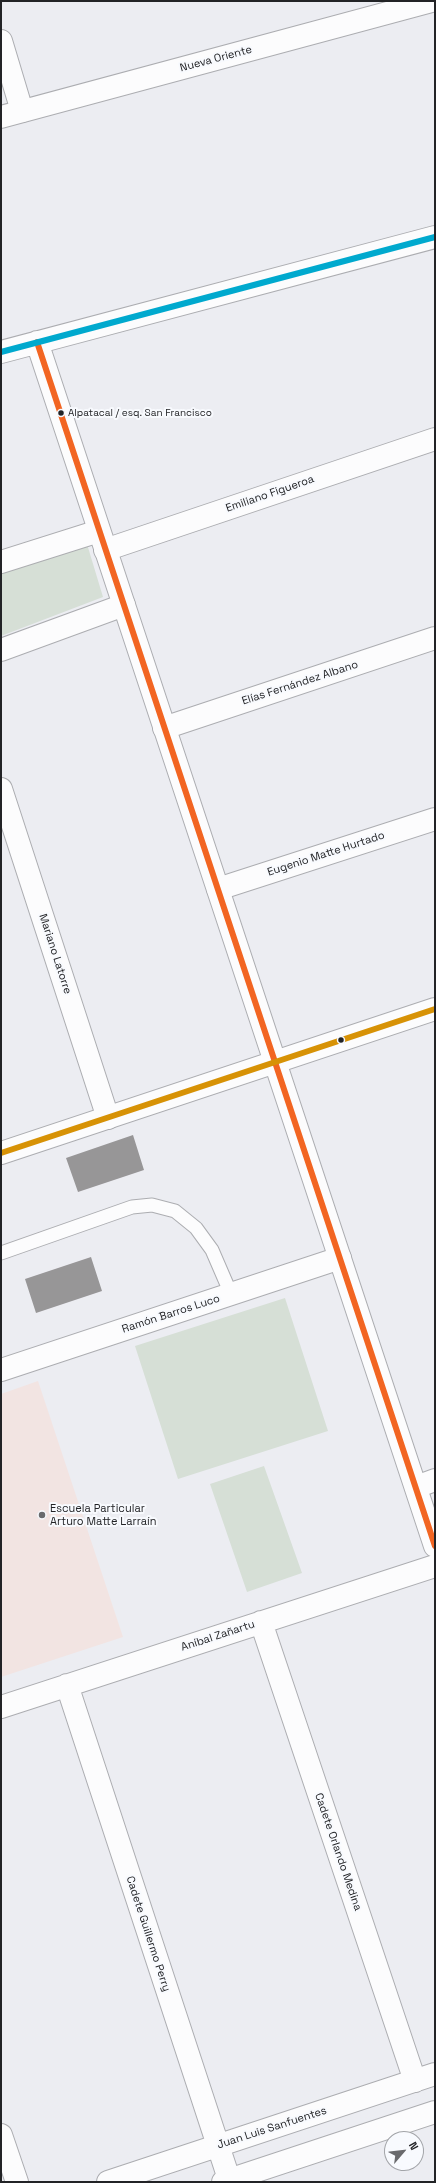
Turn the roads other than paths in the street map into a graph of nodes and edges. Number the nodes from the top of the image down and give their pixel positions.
1 (432, 1) edge
2 (1, 41) edge
3 (22, 111) junction
4 (1, 117) edge
5 (435, 237) edge
6 (37, 342) junction
7 (1, 352) edge
8 (435, 439) edge
9 (102, 540) junction
10 (1, 562) edge
11 (124, 605) junction
12 (435, 638) edge
13 (1, 650) edge
14 (164, 728) junction
15 (1, 789) edge
16 (435, 819) edge
17 (218, 890) junction
18 (435, 1009) edge
19 (276, 1063) junction
20 (108, 1118) junction
21 (1, 1153) edge
22 (1, 1253) edge
23 (340, 1258) junction
24 (231, 1294) junction
25 (1, 1370) edge
26 (425, 1484) edge
27 (435, 1546) edge
28 (435, 1566) edge
29 (261, 1622) junction
30 (67, 1685) junction
31 (1, 1707) edge
32 (425, 2078) edge
33 (435, 2112) edge
34 (1, 2135) edge
35 (218, 2146) junction
36 (227, 2181) edge
37 (17, 2182) edge
38 (108, 2182) edge

1 - 3 street, Nueva Oriente
2 - 3 street
3 - 4 street, Nueva Oriente
5 - 6 street
6 - 7 street
6 - 9 street
8 - 9 street, Emiliano Figueroa
9 - 10 street, Emiliano Figueroa
9 - 11 street
11 - 13 street
11 - 14 street
12 - 14 street, Elías Fernández Albano
14 - 17 street
15 - 20 street, Mariano Latorre
16 - 17 street, Eugenio Matte Hurtado
17 - 19 street
18 - 19 street
19 - 20 street
19 - 23 street
20 - 21 street
22 - 24 lane
23 - 24 street, Ramón Barros Luco
23 - 26 street
24 - 25 street, Ramón Barros Luco
26 - 27 street
28 - 29 street, Aníbal Zañartu
29 - 30 street, Aníbal Zañartu
29 - 32 street, Cadete Orlando Medina
30 - 31 street, Aníbal Zañartu
30 - 35 street, Cadete Guillermo Perry
32 - 35 street, Juan Luis Sanfuentes
33 - 36 street
34 - 37 street
35 - 36 street, Cadete Guillermo Perry
35 - 38 street, Juan Luis Sanfuentes

